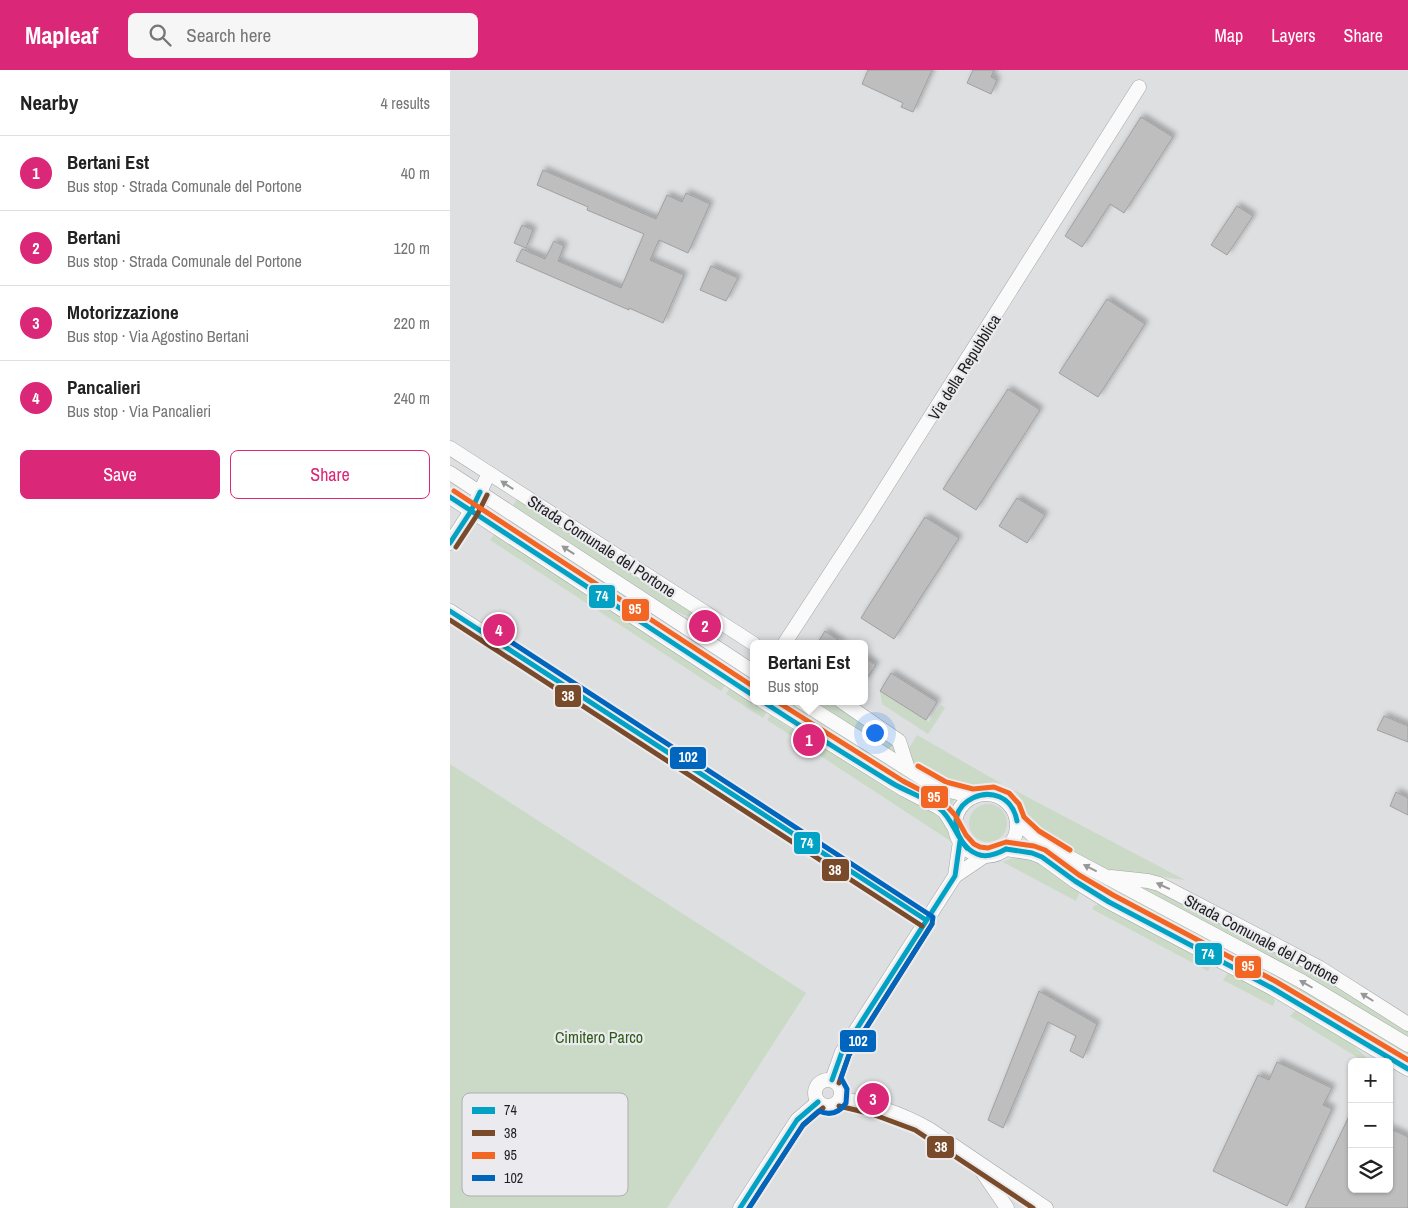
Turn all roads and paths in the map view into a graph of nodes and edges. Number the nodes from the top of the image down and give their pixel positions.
1 (1139, 87) dead end
2 (450, 448) edge
3 (450, 473) edge
4 (489, 473) junction
5 (480, 492) junction
6 (450, 497) edge
7 (471, 510) junction
8 (450, 543) edge
9 (450, 611) edge
10 (787, 640) edge
11 (750, 641) edge
12 (750, 669) edge
13 (750, 692) edge
14 (770, 705) edge
15 (806, 705) edge
16 (846, 705) edge
17 (908, 769) junction
18 (973, 797) junction
19 (1017, 821) junction
20 (958, 836) junction
21 (1006, 849) junction
22 (986, 855) junction
23 (955, 876) junction
24 (1107, 877) junction
25 (926, 920) junction
26 (1408, 1024) edge
27 (1408, 1045) edge
28 (1394, 1061) junction
29 (1408, 1069) edge
30 (1408, 1073) edge
31 (832, 1080) junction
32 (840, 1099) junction
33 (818, 1102) junction
34 (973, 1158) junction
35 (740, 1208) edge
36 (1007, 1208) edge
37 (1046, 1208) edge

1 - 10 street, Via della Repubblica
2 - 4 street, Strada Comunale del Portone
3 - 5 street, Strada Comunale del Portone
4 - 5 street
11 -> 4 street, Strada Comunale del Portone
5 - 7 street
12 -> 5 street, Strada Comunale del Portone
6 - 7 street
7 - 8 street
7 - 13 street
9 - 25 street
14 - 20 street
15 - 17 street
16 - 17 street
17 - 18 street
18 - 19 street
18 - 20 street
19 - 21 street
24 -> 19 street, Strada Comunale del Portone
20 - 22 street
20 - 23 street
21 - 22 street
21 - 28 street
22 - 23 street
23 - 25 street
26 -> 24 street, Strada Comunale del Portone
27 -> 24 street, Strada Comunale del Portone
25 - 31 street
28 - 29 street
28 - 30 street
31 - 32 street
31 - 33 street
32 - 33 street
32 - 34 street
33 - 35 street
34 - 36 street
34 - 37 street

